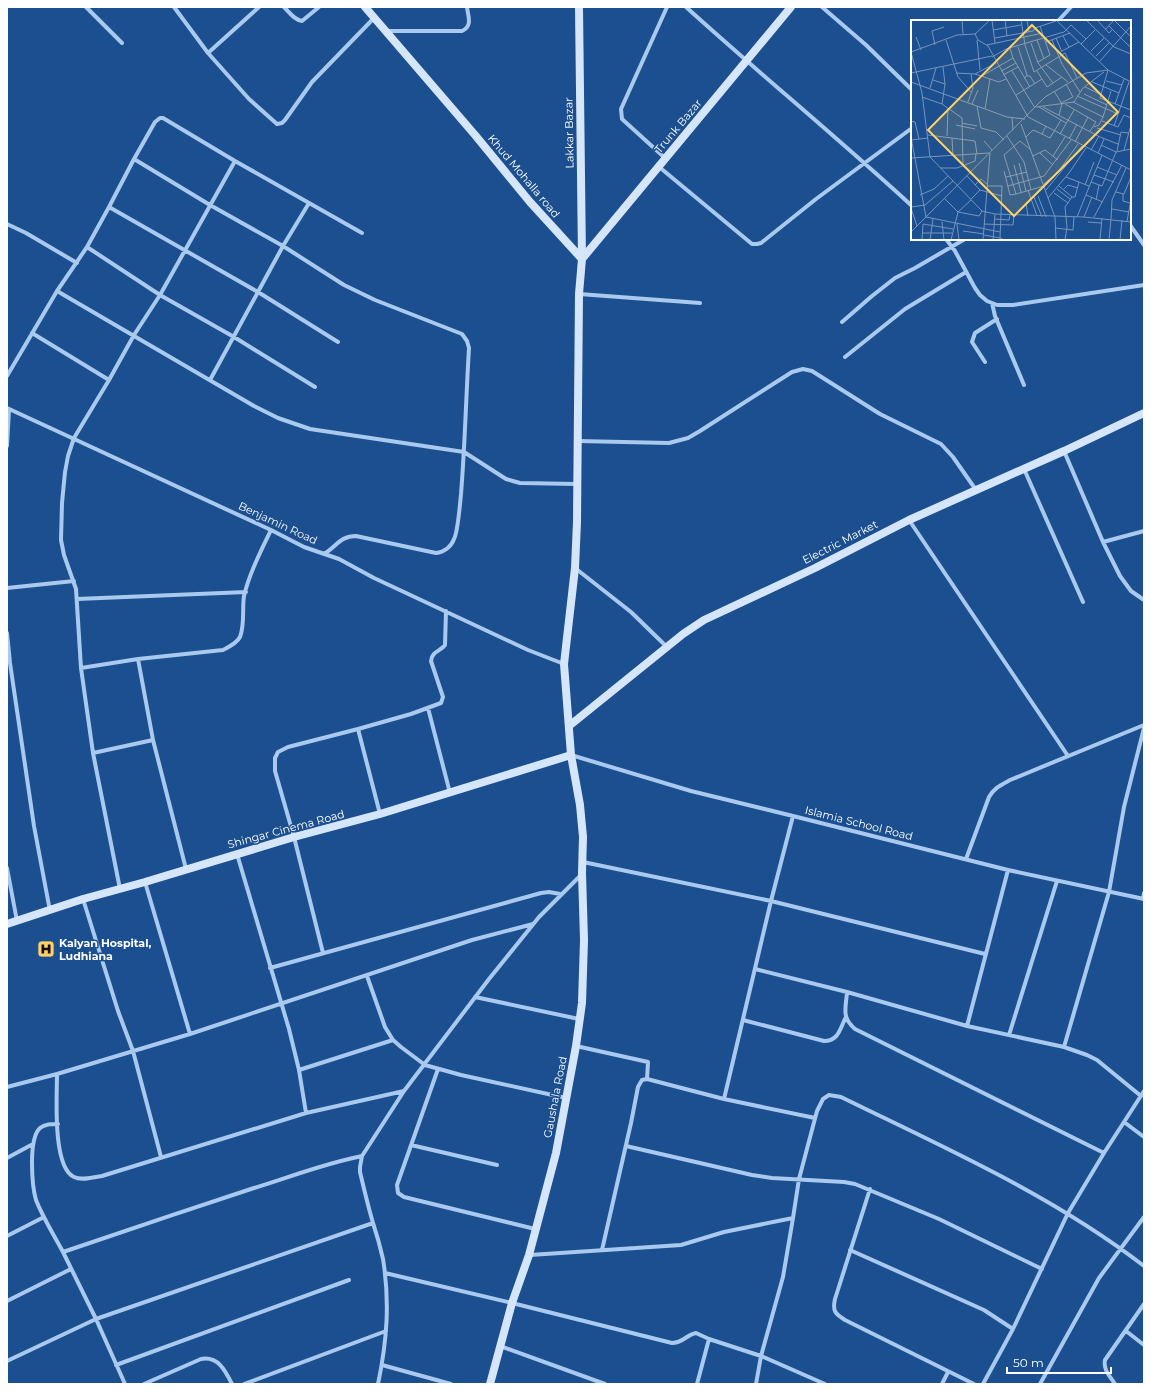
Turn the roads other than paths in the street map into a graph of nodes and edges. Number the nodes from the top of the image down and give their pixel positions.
1 (86, 7) edge
2 (174, 7) edge
3 (259, 7) edge
4 (284, 7) edge
5 (319, 7) edge
6 (365, 7) edge
7 (467, 7) edge
8 (579, 7) edge
9 (667, 7) edge
10 (686, 7) edge
11 (791, 7) edge
12 (822, 7) edge
13 (1071, 7) edge
14 (374, 18) junction
15 (1059, 20) edge
16 (384, 30) junction
17 (122, 43) dead end
18 (208, 53) junction
19 (747, 61) junction
20 (911, 89) edge
21 (911, 129) edge
22 (665, 158) junction
23 (134, 159) junction
24 (236, 161) junction
25 (865, 162) junction
26 (658, 166) junction
27 (309, 203) junction
28 (210, 205) junction
29 (911, 205) edge
30 (110, 207) junction
31 (7, 224) edge
32 (1131, 226) edge
33 (362, 233) dead end
34 (947, 240) edge
35 (963, 240) edge
36 (1144, 244) edge
37 (283, 246) junction
38 (952, 246) junction
39 (87, 247) junction
40 (186, 250) junction
41 (582, 259) junction
42 (77, 263) junction
43 (966, 272) junction
44 (1144, 285) edge
45 (57, 291) junction
46 (258, 292) junction
47 (160, 294) junction
48 (579, 294) junction
49 (700, 303) dead end
50 (992, 303) junction
51 (996, 319) junction
52 (842, 322) dead end
53 (32, 333) junction
54 (134, 335) junction
55 (234, 337) junction
56 (338, 342) dead end
57 (845, 357) dead end
58 (985, 362) dead end
59 (7, 376) edge
60 (109, 380) junction
61 (210, 380) junction
62 (1024, 385) dead end
63 (315, 387) dead end
64 (8, 408) edge
65 (1144, 413) edge
66 (74, 438) junction
67 (577, 441) junction
68 (7, 446) edge
69 (1064, 451) junction
70 (464, 452) junction
71 (1024, 469) junction
72 (577, 484) junction
73 (976, 490) junction
74 (909, 520) junction
75 (271, 530) junction
76 (1144, 531) edge
77 (1103, 542) junction
78 (324, 554) junction
79 (575, 568) junction
80 (74, 581) junction
81 (7, 588) edge
82 (246, 592) junction
83 (77, 599) junction
84 (1144, 600) edge
85 (1083, 602) dead end
86 (446, 611) junction
87 (7, 633) edge
88 (667, 647) junction
89 (138, 659) junction
90 (564, 664) junction
91 (81, 668) junction
92 (428, 708) junction
93 (568, 726) junction
94 (1144, 726) edge
95 (358, 729) junction
96 (153, 740) junction
97 (93, 754) junction
98 (571, 754) junction
99 (1068, 756) junction
100 (450, 793) junction
101 (380, 814) junction
102 (793, 816) junction
103 (294, 837) junction
104 (237, 854) junction
105 (966, 859) junction
106 (583, 862) junction
107 (7, 868) edge
108 (186, 869) junction
109 (1008, 870) junction
110 (582, 873) junction
111 (1057, 881) junction
112 (145, 882) junction
113 (120, 889) junction
114 (1109, 892) junction
115 (1144, 893) edge
116 (560, 894) junction
117 (83, 899) junction
118 (1143, 899) edge
119 (771, 901) junction
120 (50, 911) junction
121 (17, 921) junction
122 (7, 924) edge
123 (533, 924) junction
124 (323, 954) junction
125 (985, 954) junction
126 (270, 968) junction
127 (755, 969) junction
128 (367, 976) junction
129 (847, 992) junction
130 (475, 998) junction
131 (282, 1004) junction
132 (846, 1017) junction
133 (579, 1019) junction
134 (743, 1020) junction
135 (967, 1026) junction
136 (190, 1034) junction
137 (1009, 1034) junction
138 (393, 1040) junction
139 (576, 1046) junction
140 (1064, 1047) junction
141 (133, 1051) junction
142 (425, 1064) junction
143 (438, 1069) junction
144 (299, 1070) junction
145 (57, 1074) junction
146 (648, 1079) junction
147 (7, 1087) edge
148 (404, 1091) junction
149 (1144, 1091) edge
150 (1141, 1096) junction
151 (566, 1098) junction
152 (724, 1099) junction
153 (306, 1112) junction
154 (815, 1118) junction
155 (1124, 1122) junction
156 (58, 1124) junction
157 (1144, 1137) edge
158 (33, 1144) junction
159 (411, 1145) junction
160 (626, 1146) junction
161 (1104, 1153) junction
162 (362, 1156) junction
163 (161, 1157) junction
164 (7, 1158) edge
165 (497, 1165) dead end
166 (799, 1179) junction
167 (870, 1189) junction
168 (1068, 1213) junction
169 (44, 1217) junction
170 (1144, 1217) edge
171 (794, 1218) junction
172 (373, 1223) junction
173 (536, 1229) junction
174 (7, 1236) edge
175 (1121, 1248) junction
176 (602, 1250) junction
177 (850, 1250) junction
178 (63, 1252) junction
179 (528, 1255) junction
180 (1144, 1266) edge
181 (71, 1269) junction
182 (1042, 1269) junction
183 (385, 1273) junction
184 (349, 1280) dead end
185 (7, 1301) edge
186 (512, 1303) junction
187 (1144, 1304) edge
188 (96, 1319) junction
189 (1013, 1329) junction
190 (386, 1331) junction
191 (1126, 1331) junction
192 (709, 1339) junction
193 (1144, 1344) edge
194 (500, 1346) junction
195 (762, 1356) junction
196 (7, 1361) edge
197 (116, 1365) junction
198 (382, 1365) junction
199 (948, 1372) junction
200 (125, 1384) edge
201 (144, 1384) edge
202 (232, 1384) edge
203 (244, 1384) edge
204 (378, 1384) edge
205 (451, 1384) edge
206 (490, 1384) edge
207 (605, 1384) edge
208 (697, 1384) edge
209 (756, 1384) edge
210 (825, 1384) edge
211 (942, 1384) edge
212 (974, 1384) edge
213 (983, 1384) edge
214 (1040, 1384) edge
215 (1115, 1384) edge

1 - 17 street
2 - 18 street
3 - 18 street
4 - 5 street
6 - 14 street, Khud Mohalla road
7 - 16 street
8 - 41 street, Lakkar Bazar
9 - 22 street
10 - 19 street
11 - 19 street, Trunk Bazar
12 - 20 street
13 - 15 street
14 - 16 street, Khud Mohalla road
14 - 18 street
16 - 41 street, Khud Mohalla road
19 - 22 street, Trunk Bazar
19 - 25 street
21 - 25 street
22 - 26 street, Trunk Bazar
23 - 24 street
23 - 28 street
23 - 30 street
24 - 27 street
24 - 28 street
25 - 26 street
25 - 29 street
26 - 41 street, Trunk Bazar
27 - 33 street
27 - 37 street
28 - 37 street
28 - 40 street
30 - 39 street
30 - 40 street
31 - 42 street
32 - 36 street
34 - 38 street
35 - 38 street
37 - 46 street
37 - 70 street
38 - 43 street
38 - 52 street
39 - 42 street
39 - 47 street
40 - 46 street
40 - 47 street
41 - 48 street
42 - 45 street
43 - 50 street
43 - 57 street
44 - 50 street
45 - 53 street
45 - 54 street
46 - 55 street
46 - 56 street
47 - 54 street
47 - 55 street
48 - 49 street
48 - 67 street, Gaushala Road
50 - 51 street
51 - 58 street
51 - 62 street
53 - 59 street
53 - 60 street
54 - 60 street
54 - 61 street
55 - 61 street
55 - 63 street
60 - 66 street
61 - 70 street
64 - 66 street, Benjamin Road
64 - 68 street
65 - 69 street, Electric Market
66 - 75 street, Benjamin Road
66 - 80 street
67 - 72 street, Gaushala Road
67 - 73 street
69 - 71 street, Electric Market
69 - 77 street
70 - 72 street
70 - 78 street
71 - 73 street, Electric Market
71 - 85 street
72 - 79 street, Gaushala Road
73 - 74 street, Electric Market
74 - 88 street, Electric Market
74 - 99 street
75 - 78 street, Benjamin Road
75 - 82 street
76 - 77 street
77 - 84 street
78 - 86 street, Benjamin Road
79 - 88 street
79 - 90 street, Gaushala Road
80 - 81 street
80 - 83 street
82 - 83 street
82 - 89 street
83 - 91 street
86 - 90 street, Benjamin Road
86 - 92 street
87 - 120 street
88 - 93 street, Electric Market
89 - 91 street
89 - 96 street
90 - 93 street, Gaushala Road
91 - 97 street
92 - 95 street
92 - 100 street
93 - 98 street, Gaushala Road
94 - 99 street
94 - 114 street
95 - 101 street
95 - 103 street
96 - 97 street
96 - 108 street
97 - 113 street
98 - 100 street, Shingar Cinema Road
98 - 102 street, Islamia School Road
98 - 106 street, Gaushala Road
99 - 105 street
100 - 101 street, Shingar Cinema Road
101 - 103 street, Shingar Cinema Road
102 - 105 street, Islamia School Road
102 - 119 street
103 - 104 street, Shingar Cinema Road
103 - 124 street
104 - 108 street, Shingar Cinema Road
104 - 126 street
105 - 109 street, Islamia School Road
106 - 110 street, Gaushala Road
106 - 119 street
107 - 121 street
108 - 112 street, Shingar Cinema Road
109 - 111 street, Islamia School Road
109 - 125 street
110 - 116 street
110 - 133 street, Gaushala Road
111 - 114 street, Islamia School Road
111 - 137 street
112 - 113 street, Shingar Cinema Road
112 - 136 street
113 - 117 street, Shingar Cinema Road
114 - 118 street, Islamia School Road
114 - 140 street
115 - 118 street
116 - 123 street
116 - 124 street
117 - 120 street, Shingar Cinema Road
117 - 141 street
119 - 125 street
119 - 127 street
120 - 121 street, Shingar Cinema Road
121 - 122 street, Shingar Cinema Road
123 - 128 street
123 - 130 street
124 - 126 street
125 - 135 street
126 - 131 street
127 - 129 street
127 - 134 street
128 - 131 street
128 - 138 street
129 - 132 street
129 - 135 street
130 - 133 street
130 - 142 street
131 - 136 street
131 - 144 street
132 - 134 street
132 - 161 street
133 - 139 street, Gaushala Road
134 - 152 street
135 - 137 street
136 - 141 street
137 - 140 street
138 - 142 street
138 - 144 street
139 - 146 street
139 - 151 street, Gaushala Road
140 - 150 street
141 - 145 street
141 - 163 street
142 - 143 street
142 - 148 street
143 - 151 street
143 - 159 street
144 - 153 street
145 - 147 street
145 - 156 street
146 - 152 street
146 - 160 street
148 - 153 street
148 - 162 street
149 - 150 street
150 - 155 street
151 - 173 street, Gaushala Road
152 - 154 street
153 - 163 street
154 - 166 street
154 - 168 street
155 - 157 street
155 - 161 street
156 - 158 street
156 - 163 street
158 - 164 street
158 - 169 street
159 - 165 street
159 - 173 street
160 - 166 street
160 - 176 street
161 - 168 street
162 - 172 street
162 - 178 street
166 - 167 street
166 - 171 street
167 - 177 street
167 - 182 street
168 - 175 street
168 - 182 street
169 - 174 street
169 - 178 street
170 - 175 street
171 - 176 street
171 - 195 street
172 - 183 street
172 - 188 street
173 - 179 street, Gaushala Road
175 - 180 street
175 - 214 street
176 - 179 street
177 - 189 street
177 - 199 street
178 - 181 street
179 - 186 street, Gaushala Road
181 - 185 street
181 - 188 street
182 - 189 street
183 - 186 street
183 - 190 street
184 - 197 street
186 - 192 street
186 - 194 street, Gaushala Road
187 - 191 street
188 - 196 street
188 - 197 street
189 - 213 street
190 - 198 street
190 - 203 street
191 - 193 street
191 - 215 street
192 - 195 street
192 - 208 street
194 - 206 street, Gaushala Road
194 - 207 street
195 - 209 street
195 - 210 street
197 - 200 street
198 - 204 street
198 - 205 street
199 - 211 street
199 - 212 street
201 - 202 street

